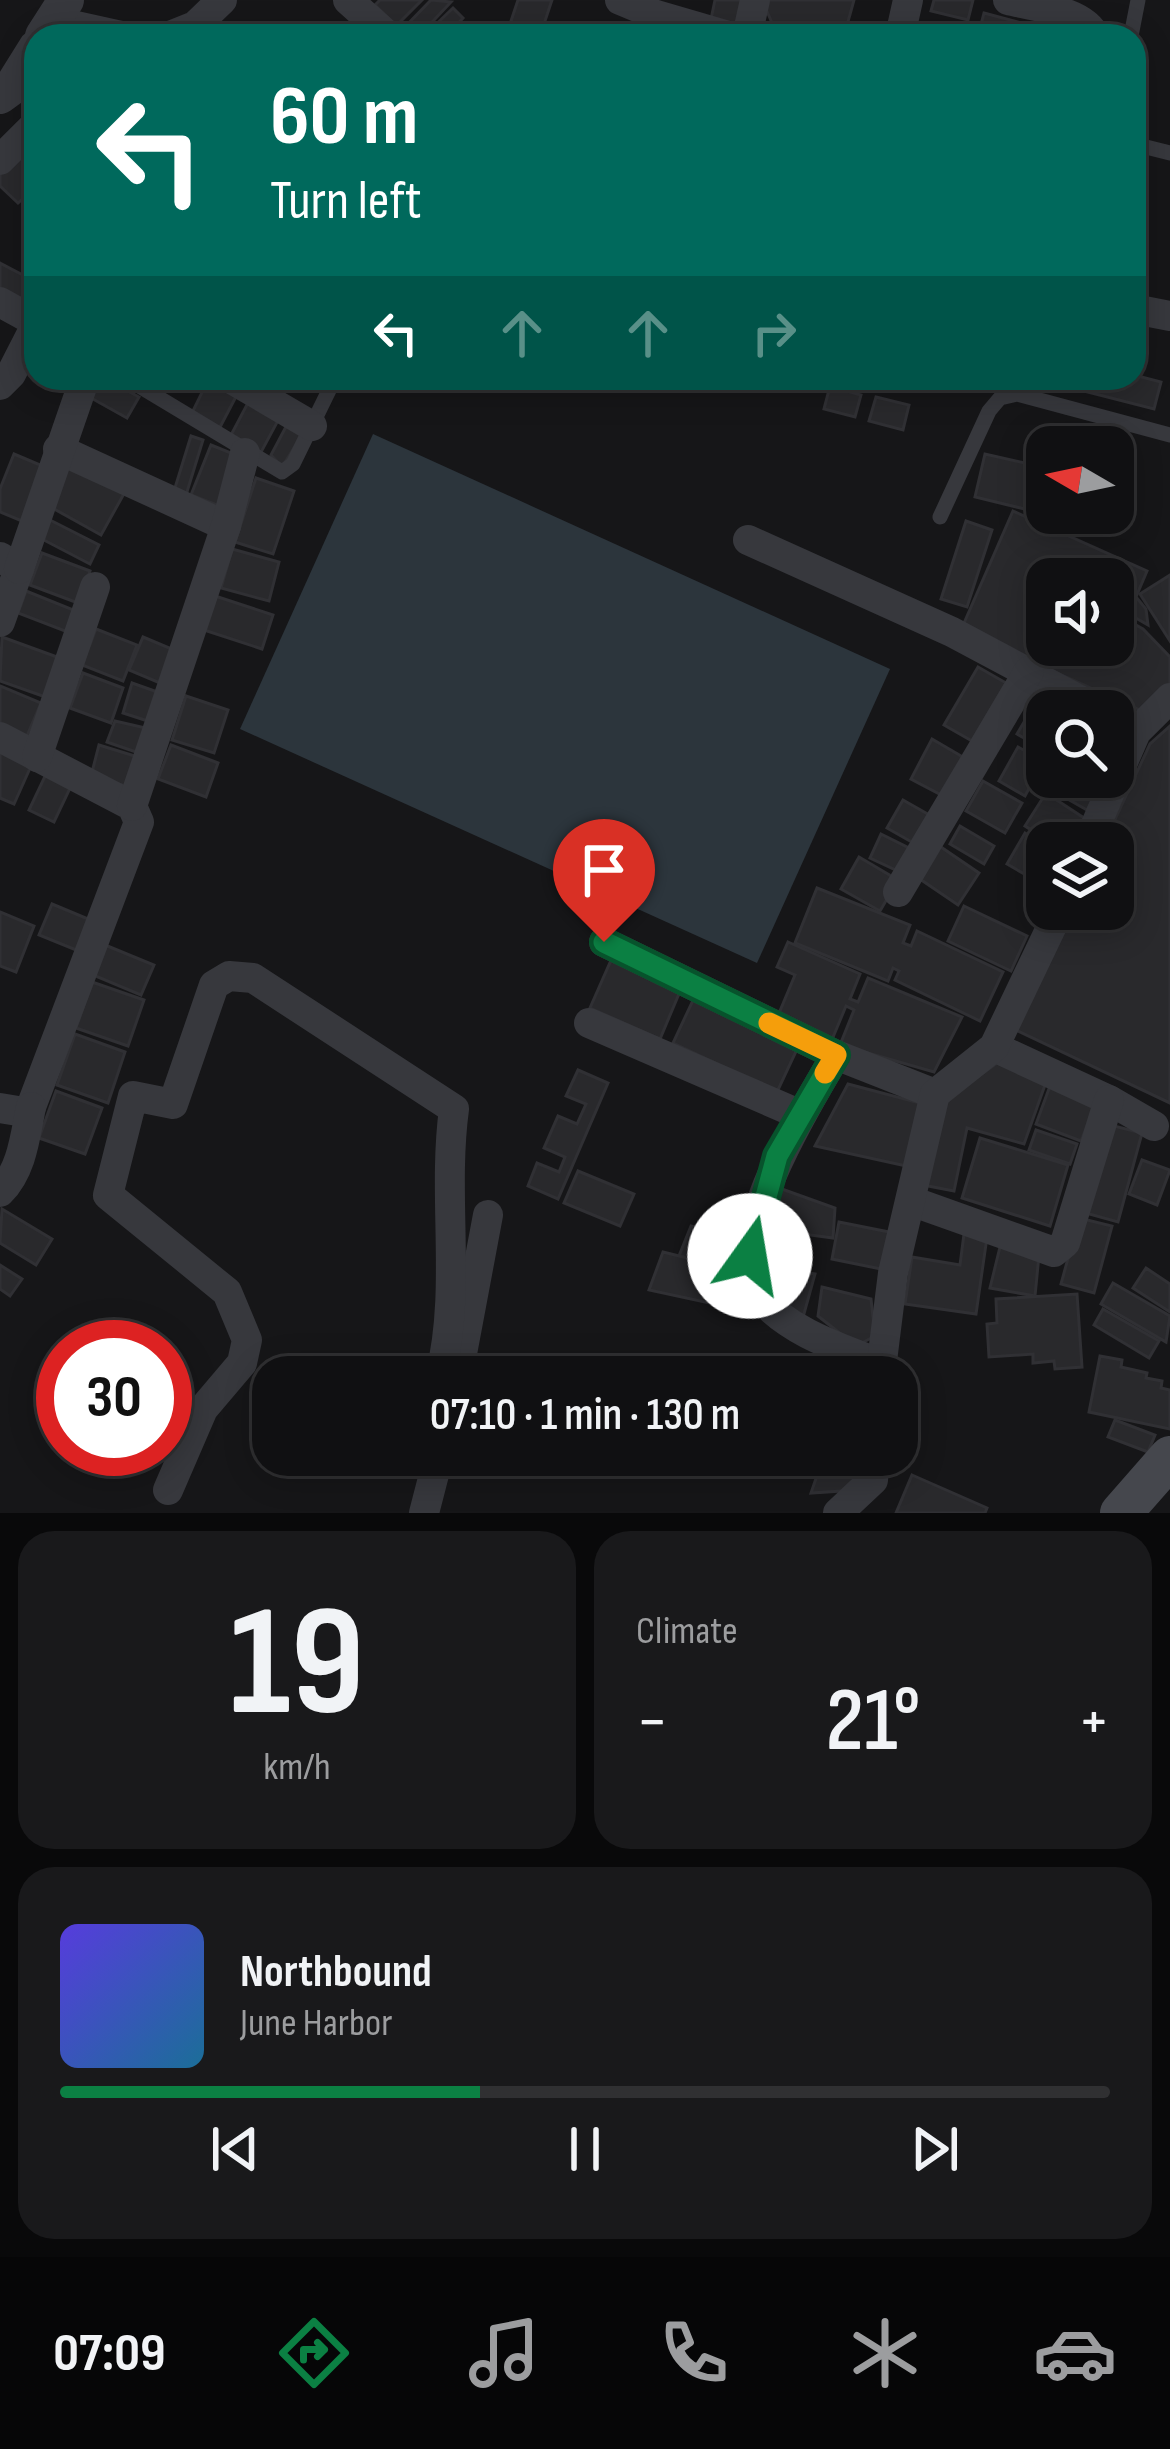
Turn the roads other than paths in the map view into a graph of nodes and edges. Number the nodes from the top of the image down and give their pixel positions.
1 (221, 0) edge
2 (348, 0) edge
3 (620, 0) edge
4 (1008, 0) edge
5 (198, 24) edge
6 (375, 24) edge
7 (646, 24) edge
8 (1089, 24) edge
9 (24, 66) edge
10 (0, 96) edge
11 (24, 348) edge
12 (0, 386) edge
13 (80, 390) edge
14 (145, 390) edge
15 (250, 390) edge
16 (329, 390) edge
17 (312, 426) junction
18 (1170, 435) edge
19 (58, 449) junction
20 (245, 453) junction
21 (940, 517) dead end
22 (226, 526) junction
23 (748, 540) dead end
24 (9, 563) edge
25 (95, 587) dead end
26 (0, 622) edge
27 (1029, 671) junction
28 (1063, 690) edge
29 (1170, 698) edge
30 (1134, 720) edge
31 (0, 737) edge
32 (37, 757) junction
33 (132, 806) junction
34 (898, 892) dead end
35 (1050, 930) edge
36 (604, 942) dead end
37 (589, 1023) dead end
38 (994, 1048) junction
39 (836, 1055) junction
40 (935, 1094) junction
41 (1109, 1100) junction
42 (16, 1108) edge
43 (801, 1115) junction
44 (1154, 1126) dead end
45 (0, 1192) edge
46 (911, 1201) junction
47 (488, 1215) dead end
48 (442, 1356) edge
49 (462, 1356) edge
50 (852, 1356) edge
51 (883, 1356) edge
52 (1170, 1456) edge
53 (416, 1476) edge
54 (434, 1476) edge
55 (873, 1476) edge
56 (168, 1490) dead end
57 (407, 1513) edge
58 (424, 1513) edge
59 (838, 1513) edge
60 (1121, 1513) edge

1 - 5 street
2 - 6 street
3 - 7 street
4 - 8 street
9 - 10 street
11 - 12 street
13 - 19 street
14 - 20 lane
15 - 17 street
16 - 17 lane
17 - 20 lane
18 - 21 lane
19 - 22 street
19 - 24 street
20 - 22 street
22 - 33 street
23 - 27 street
24 - 26 street
25 - 32 street
27 - 28 street
27 - 34 street
29 - 30 street
31 - 32 street
32 - 33 street
33 - 42 street
35 - 38 street
36 - 39 street
37 - 43 street
38 - 40 street
38 - 41 street
39 - 40 street
39 - 43 street
40 - 46 street
41 - 44 street
41 - 46 street
42 - 45 street
43 - 50 street
46 - 51 street
47 - 49 street
48 - 56 street
52 - 60 main road
53 - 57 street
54 - 58 street
55 - 59 street

